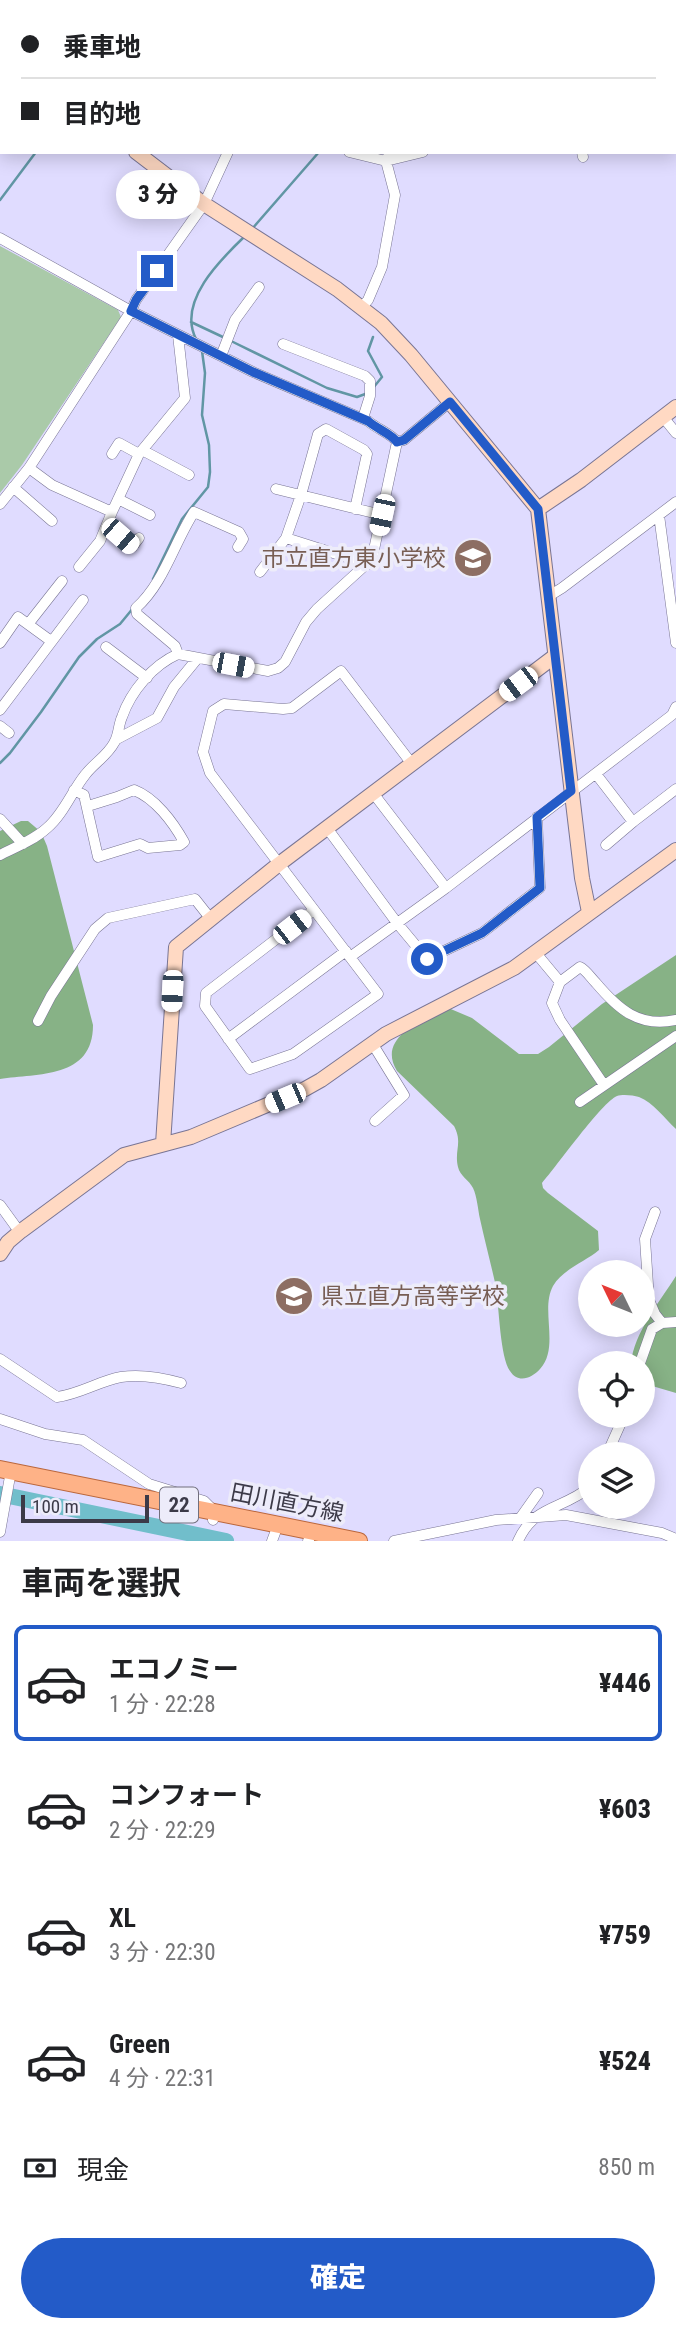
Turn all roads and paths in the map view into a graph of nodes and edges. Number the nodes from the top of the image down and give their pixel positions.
1 (139, 154) edge
2 (227, 154) edge
3 (368, 154) edge
4 (406, 154) edge
5 (388, 156) edge
6 (204, 204) junction
7 (0, 238) edge
8 (259, 286) dead end
9 (362, 307) junction
10 (131, 311) junction
11 (178, 335) junction
12 (283, 344) dead end
13 (221, 356) junction
14 (450, 402) junction
15 (676, 407) edge
16 (663, 417) junction
17 (363, 418) junction
18 (676, 433) edge
19 (397, 442) junction
20 (140, 452) junction
21 (112, 454) dead end
22 (29, 468) junction
23 (189, 475) dead end
24 (13, 487) junction
25 (276, 489) dead end
26 (301, 495) junction
27 (118, 499) junction
28 (676, 502) edge
29 (0, 504) edge
30 (355, 509) junction
31 (538, 509) junction
32 (112, 512) junction
33 (150, 515) dead end
34 (382, 515) junction
35 (659, 515) junction
36 (52, 521) dead end
37 (107, 525) junction
38 (139, 538) dead end
39 (286, 538) junction
40 (238, 547) dead end
41 (368, 564) junction
42 (79, 567) dead end
43 (260, 572) dead end
44 (62, 581) dead end
45 (549, 596) junction
46 (83, 600) dead end
47 (29, 623) junction
48 (51, 641) junction
49 (0, 643) edge
50 (676, 643) edge
51 (106, 646) dead end
52 (178, 654) junction
53 (555, 656) junction
54 (197, 659) junction
55 (147, 678) junction
56 (676, 707) edge
57 (0, 710) edge
58 (0, 726) edge
59 (9, 733) dead end
60 (117, 739) junction
61 (412, 764) junction
62 (596, 774) junction
63 (676, 789) edge
64 (74, 790) junction
65 (571, 791) junction
66 (373, 793) junction
67 (88, 806) junction
68 (537, 817) junction
69 (0, 819) edge
70 (633, 822) junction
71 (327, 828) junction
72 (23, 844) junction
73 (606, 845) dead end
74 (676, 850) edge
75 (0, 855) edge
76 (279, 864) junction
77 (446, 888) junction
78 (314, 910) junction
79 (589, 912) junction
80 (210, 919) junction
81 (397, 923) junction
82 (535, 953) junction
83 (348, 954) junction
84 (560, 982) junction
85 (676, 1020) edge
86 (38, 1021) dead end
87 (676, 1036) edge
88 (229, 1039) junction
89 (372, 1043) junction
90 (604, 1085) junction
91 (580, 1102) dead end
92 (374, 1121) dead end
93 (163, 1143) junction
94 (0, 1205) edge
95 (654, 1212) dead end
96 (16, 1227) dead end
97 (0, 1253) edge
98 (676, 1322) edge
99 (662, 1323) junction
100 (644, 1351) edge
101 (0, 1359) edge
102 (181, 1383) dead end
103 (0, 1419) edge
104 (6, 1474) edge
105 (538, 1493) dead end
106 (578, 1495) edge
107 (214, 1516) junction
108 (535, 1516) junction
109 (522, 1517) junction
110 (0, 1532) edge
111 (274, 1536) edge
112 (676, 1539) edge
113 (310, 1541) edge
114 (359, 1541) edge
115 (394, 1541) edge
116 (518, 1541) edge

1 - 6 street
2 - 6 street
3 - 5 street
4 - 5 street
5 - 9 street
6 - 9 street
6 - 10 street
7 - 10 street
8 - 13 street
9 - 14 street
10 - 11 street
10 - 22 street
11 - 13 street
11 - 20 street
12 - 17 street
13 - 17 street
14 - 19 street
14 - 31 street
15 - 16 street
16 - 18 street
16 - 31 street
17 - 19 street
19 - 34 street
20 - 21 street
20 - 23 street
20 - 27 street
22 - 24 street
22 - 32 street
24 - 29 street
24 - 36 street
25 - 26 street
26 - 30 street
26 - 30 street
26 - 39 street
27 - 32 street
27 - 33 street
28 - 35 street
30 - 34 street
31 - 45 street
32 - 37 street
34 - 41 street
35 - 45 street
35 - 50 street
37 - 38 street
37 - 42 street
39 - 41 street
39 - 43 street
40 - 52 street
41 - 54 street
44 - 47 street
45 - 53 street
46 - 48 street
47 - 48 street
47 - 49 street
48 - 57 street
51 - 55 street
52 - 54 street
52 - 55 street
53 - 61 street
53 - 65 street
54 - 60 street
55 - 60 street
56 - 62 street
58 - 59 street
60 - 64 street
61 - 66 street
61 - 76 street
62 - 65 street
62 - 70 street
63 - 70 street
64 - 67 street
64 - 72 street
65 - 68 street
65 - 79 street
66 - 71 street
66 - 77 street
67 - 67 street
68 - 77 street
68 - 81 street
69 - 72 street
70 - 73 street
71 - 76 street
71 - 81 street
72 - 75 street
74 - 79 street
76 - 78 street
76 - 80 street
77 - 81 street
78 - 83 street
78 - 88 street
79 - 82 street
80 - 86 street
80 - 93 street
81 - 83 street
82 - 84 street
82 - 89 street
83 - 88 street
83 - 88 street
84 - 85 street
84 - 90 street
87 - 90 street
89 - 92 street
89 - 93 street
90 - 91 street
93 - 97 street
94 - 96 street
95 - 99 street
98 - 99 street
99 - 100 street
101 - 102 street
103 - 107 street
104 - 107 main road, 田川直方線 / 22
104 - 110 street
105 - 109 street
106 - 108 street
107 - 111 main road, 田川直方線 / 22
107 - 114 main road, 田川直方線 / 22
108 - 109 street
108 - 112 street
108 - 116 street
109 - 115 street
111 - 113 main road, 田川直方線 / 22

